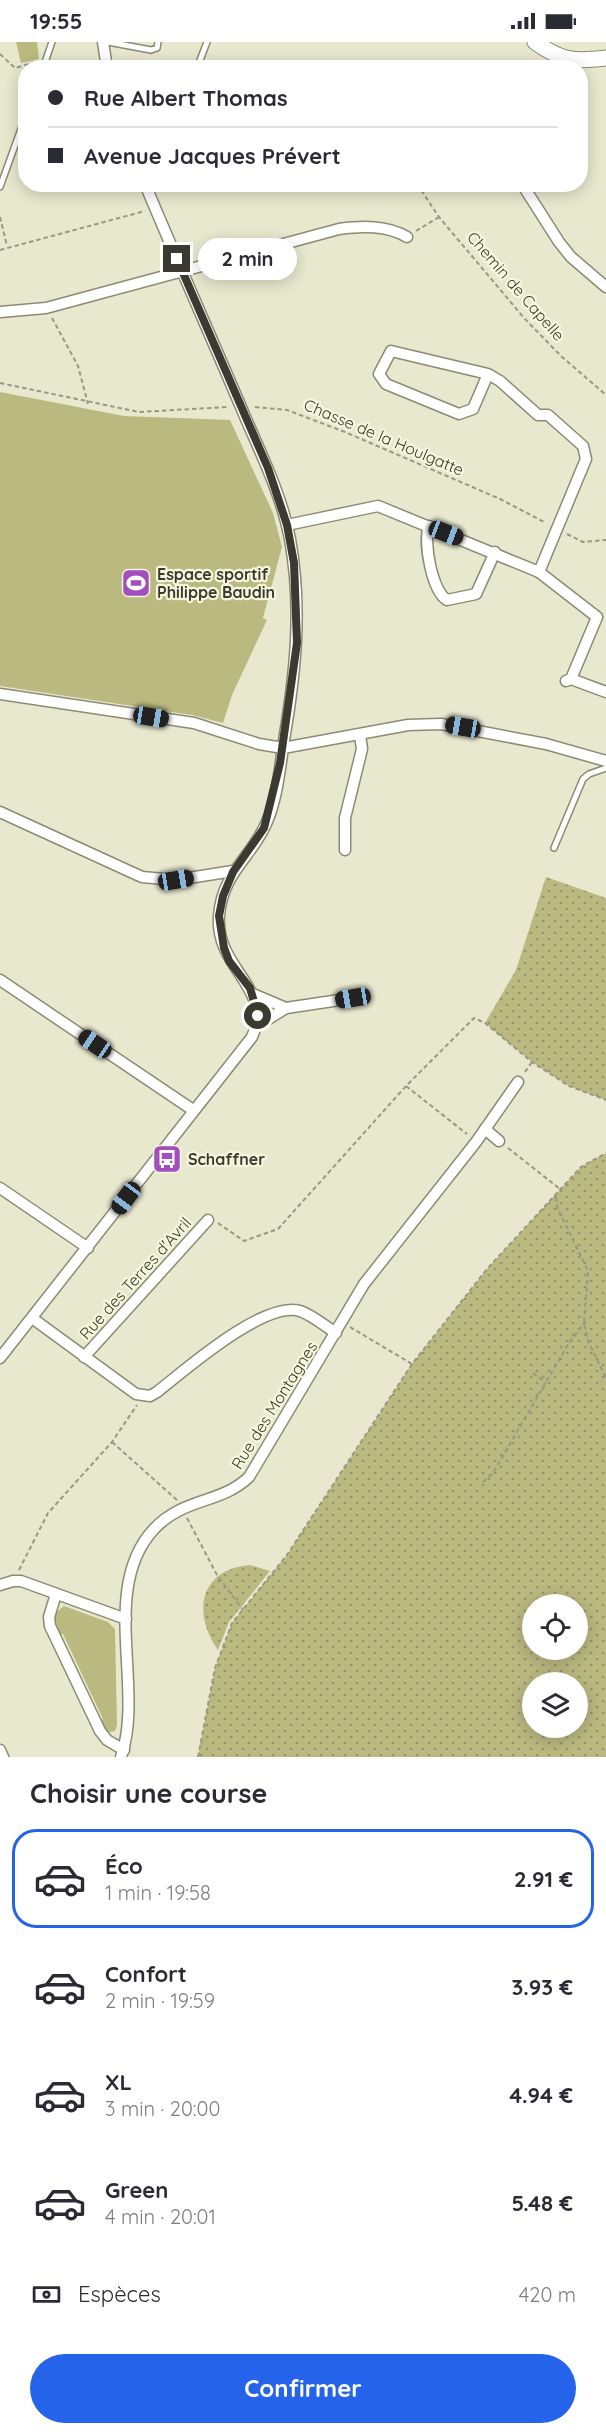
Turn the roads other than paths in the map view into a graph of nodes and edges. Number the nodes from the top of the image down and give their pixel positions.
1 (52, 42) edge
2 (103, 42) edge
3 (108, 42) edge
4 (158, 42) edge
5 (207, 42) edge
6 (535, 42) edge
7 (606, 57) edge
8 (45, 60) edge
9 (106, 60) edge
10 (199, 60) edge
11 (18, 137) edge
12 (0, 187) edge
13 (148, 192) edge
14 (527, 192) edge
15 (407, 237) road end
16 (182, 272) junction
17 (606, 287) edge
18 (0, 312) edge
19 (488, 374) junction
20 (287, 525) junction
21 (429, 526) junction
22 (495, 552) junction
23 (539, 572) junction
24 (597, 616) junction
25 (606, 624) edge
26 (606, 692) edge
27 (0, 694) edge
28 (360, 735) junction
29 (283, 748) junction
30 (606, 761) edge
31 (606, 768) edge
32 (0, 812) edge
33 (554, 848) dead end
34 (345, 850) dead end
35 (233, 872) junction
36 (0, 980) edge
37 (253, 994) junction
38 (353, 998) dead end
39 (286, 1008) junction
40 (257, 1026) junction
41 (518, 1082) dead end
42 (193, 1110) junction
43 (485, 1129) junction
44 (499, 1140) dead end
45 (0, 1188) edge
46 (208, 1221) road end
47 (88, 1248) junction
48 (32, 1318) junction
49 (336, 1333) junction
50 (84, 1357) junction
51 (0, 1358) edge
52 (0, 1585) edge
53 (56, 1594) junction
54 (126, 1619) junction
55 (0, 1750) edge
56 (122, 1753) edge
57 (3, 1757) edge

1 - 8 lane
2 - 9 street
3 - 4 lane
5 - 10 lane
6 - 7 street
11 - 12 lane
13 - 16 street
14 - 17 street
15 - 16 street
16 - 18 street
16 - 20 street
19 - 19 street
19 - 23 street
20 - 21 street
20 - 29 street
21 - 22 street
21 - 22 street
22 - 23 street
23 - 24 street
24 - 25 street
24 - 26 street
27 - 29 street
28 - 29 street
28 - 30 street
28 - 34 street
29 - 35 street
31 - 33 lane
32 - 35 street
35 - 37 street
36 - 42 street
37 - 39 street
37 - 40 street
38 - 39 street
39 - 40 street
40 - 42 street
41 - 43 street, Rue des Montagnes
42 - 47 street
43 - 44 street
43 - 49 street, Rue des Montagnes
45 - 47 street
46 - 50 street, Rue des Terres d'Avril
47 - 48 street
48 - 50 street
48 - 51 street
49 - 50 street
49 - 54 street, Rue des Montagnes
52 - 53 street
53 - 54 street
53 - 56 street
54 - 56 street, Rue des Montagnes
55 - 57 street

